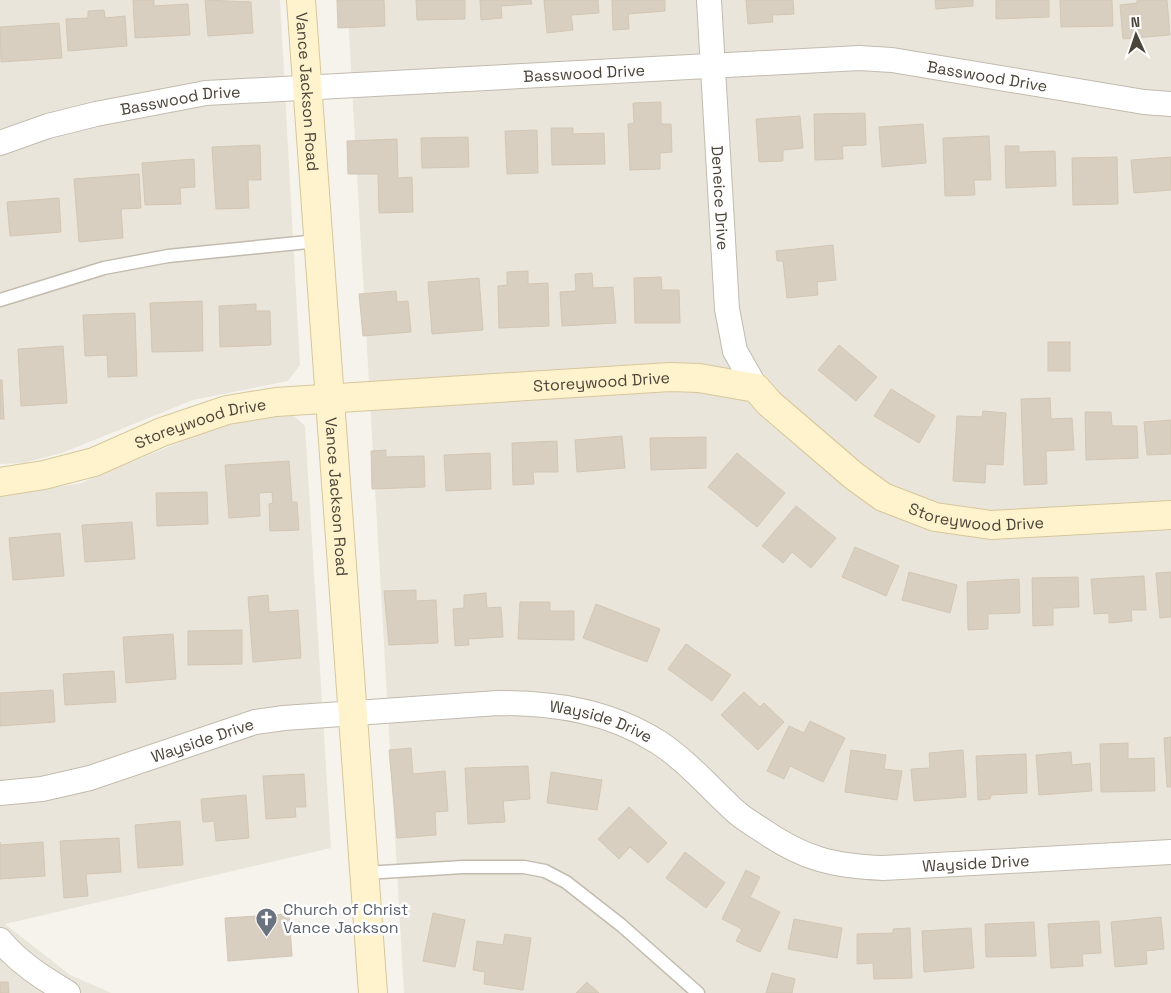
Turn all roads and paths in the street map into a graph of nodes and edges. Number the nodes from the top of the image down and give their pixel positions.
1 (301, 0) edge
2 (709, 0) edge
3 (713, 65) junction
4 (306, 88) junction
5 (1171, 104) edge
6 (0, 143) edge
7 (318, 241) junction
8 (0, 300) edge
9 (756, 388) junction
10 (330, 399) junction
11 (0, 482) edge
12 (1171, 515) edge
13 (354, 713) junction
14 (0, 793) edge
15 (1171, 852) edge
16 (365, 873) junction
17 (1, 942) edge
18 (68, 993) edge
19 (373, 993) edge
20 (698, 993) edge

1 - 4 street, Vance Jackson Road
2 - 3 street, Deneice Drive
3 - 4 street, Basswood Drive
3 - 5 street, Basswood Drive
3 - 9 street, Deneice Drive
4 - 6 street, Basswood Drive
4 - 7 street, Vance Jackson Road
7 - 8 lane
7 - 10 street, Vance Jackson Road
9 - 10 street, Storeywood Drive
9 - 12 street, Storeywood Drive
10 - 11 street, Storeywood Drive
10 - 13 street, Vance Jackson Road
13 - 14 street, Wayside Drive
13 - 15 street, Wayside Drive
13 - 16 street, Vance Jackson Road
16 - 19 street, Vance Jackson Road
16 - 20 lane
17 - 18 street

